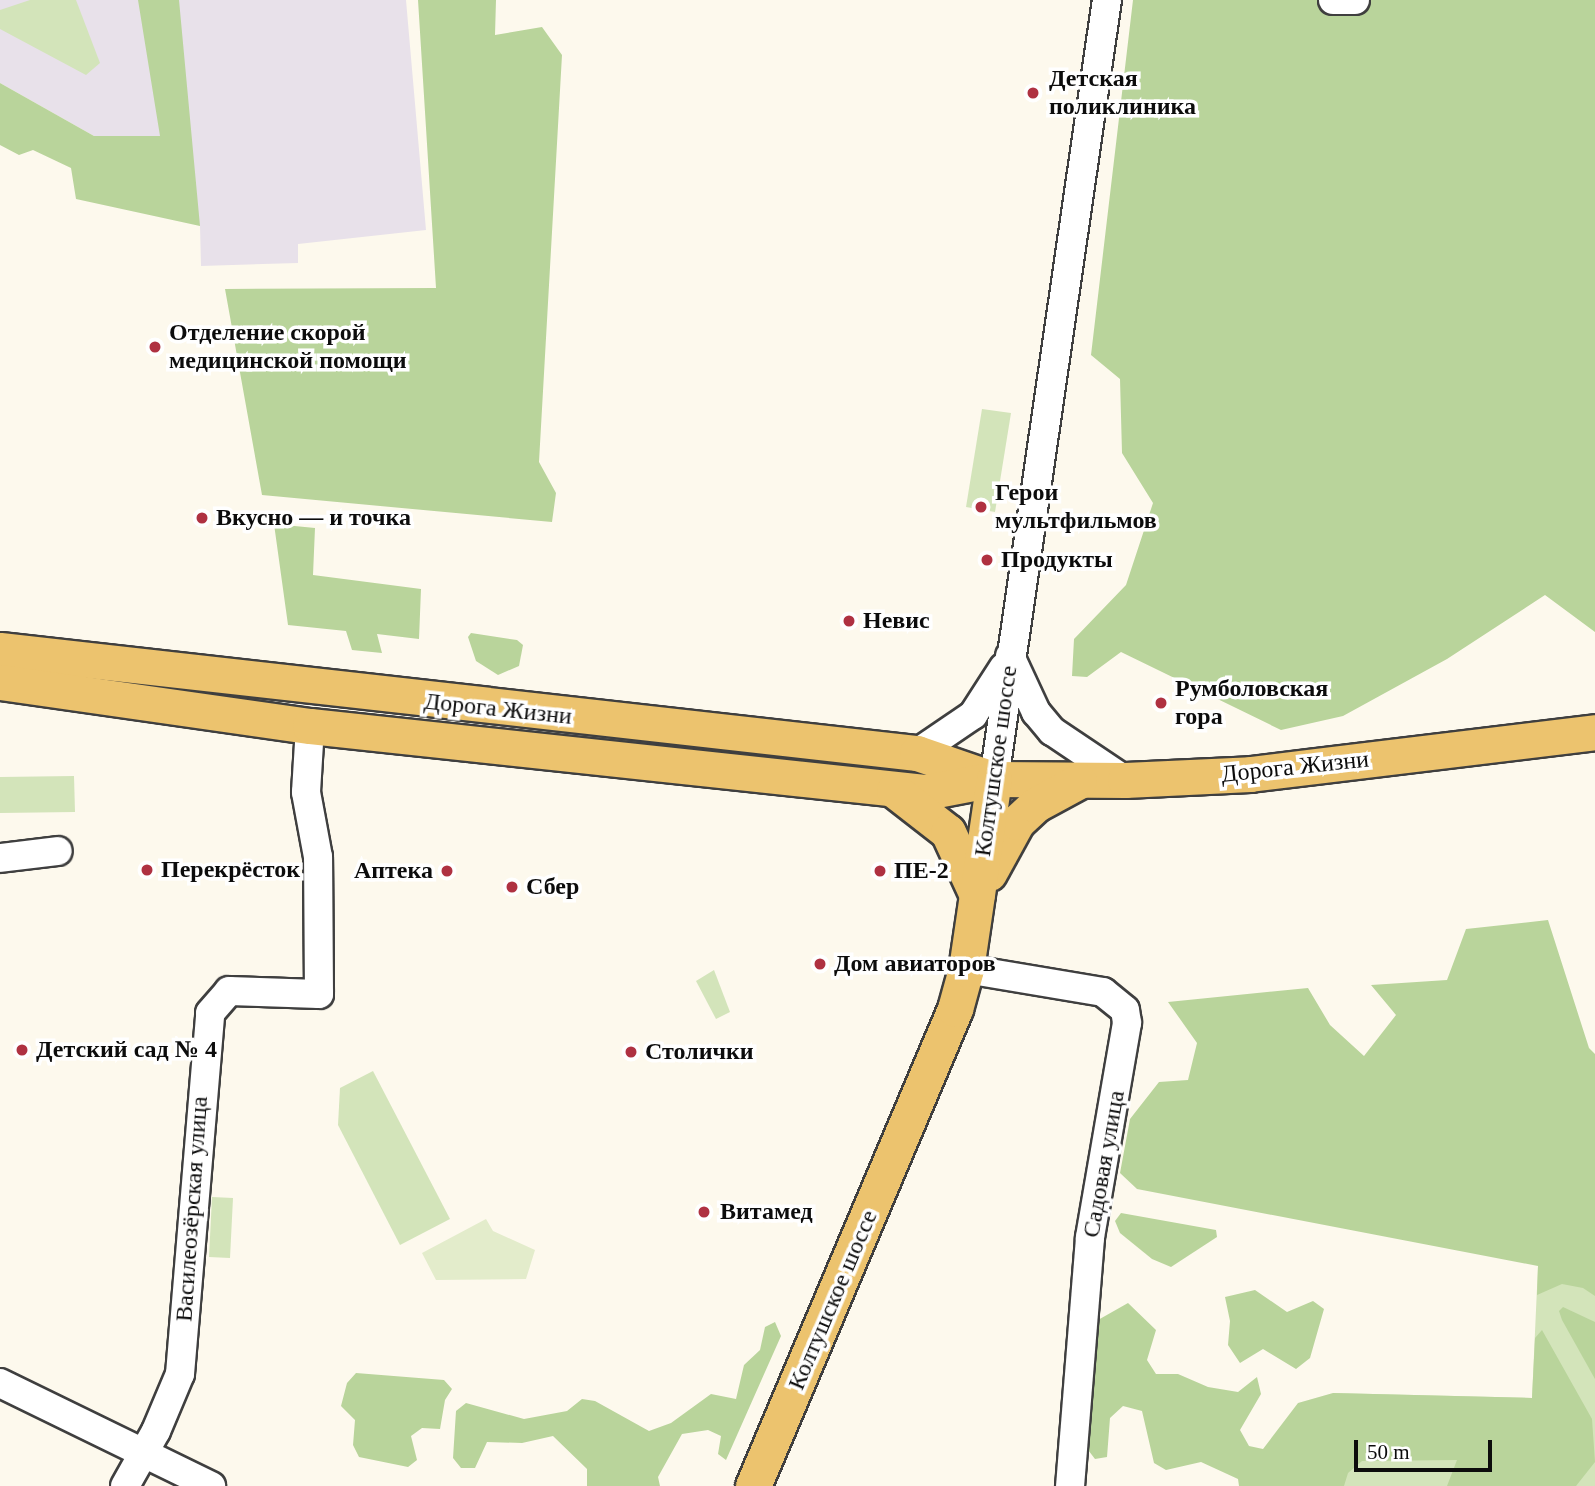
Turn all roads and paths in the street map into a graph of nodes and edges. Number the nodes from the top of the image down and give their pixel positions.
1 (1130, 0) edge
2 (1333, 0) edge
3 (1354, 0) edge
4 (1106, 7) edge
5 (0, 650) edge
6 (1010, 656) junction
7 (0, 682) edge
8 (310, 726) junction
9 (1595, 732) edge
10 (917, 753) junction
11 (993, 779) junction
12 (1081, 779) junction
13 (1125, 780) junction
14 (894, 790) junction
15 (58, 851) dead end
16 (0, 858) edge
17 (978, 899) junction
18 (966, 969) junction
19 (0, 1383) edge
20 (143, 1455) junction
21 (125, 1486) edge
22 (211, 1486) edge
23 (753, 1486) edge
24 (1070, 1486) edge

1 - 4 street
2 - 3 street
4 - 6 street, Колтушское шоссе
5 - 10 main road, Дорога Жизни
6 - 10 street
6 - 11 street, Колтушское шоссе
6 - 13 street
7 - 8 main road, Дорога Жизни
8 - 14 main road, Дорога Жизни
8 - 20 street, Василеозёрская улица
9 - 13 main road, Дорога Жизни
10 - 11 main road, Дорога Жизни
11 - 12 main road, Дорога Жизни
11 - 14 main road, Дорога Жизни
11 - 17 main road, Колтушское шоссе
12 - 13 main road, Дорога Жизни
12 - 17 main road
14 - 17 main road
15 - 16 street
17 - 18 main road, Колтушское шоссе
18 - 23 main road, Колтушское шоссе
18 - 24 street, Садовая улица
19 - 20 street
20 - 21 street, Василеозёрская улица
20 - 22 street

